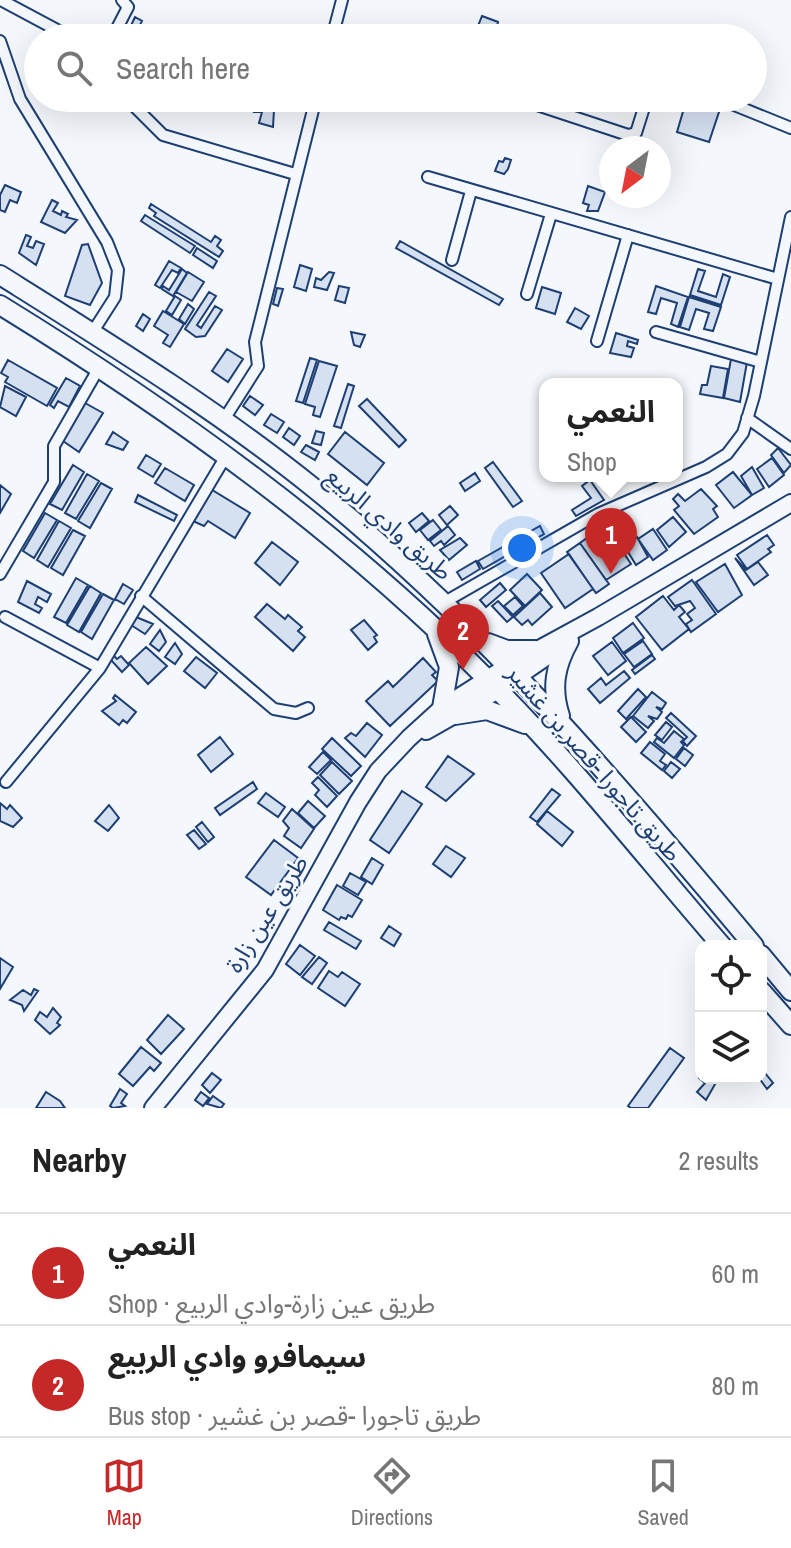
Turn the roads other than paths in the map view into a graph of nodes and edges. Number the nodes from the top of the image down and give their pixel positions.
1 (1, 0) edge
2 (122, 0) edge
3 (342, 0) edge
4 (46, 24) edge
5 (119, 24) edge
6 (336, 24) edge
7 (0, 41) edge
8 (24, 106) edge
9 (28, 112) edge
10 (140, 112) edge
11 (312, 112) edge
12 (560, 112) edge
13 (643, 112) edge
14 (752, 112) edge
15 (791, 128) edge
16 (295, 174) junction
17 (428, 177) dead end
18 (471, 191) junction
19 (551, 214) junction
20 (791, 217) edge
21 (628, 235) junction
22 (452, 260) dead end
23 (0, 275) edge
24 (778, 279) junction
25 (527, 294) dead end
26 (0, 305) edge
27 (656, 332) dead end
28 (92, 333) junction
29 (597, 341) dead end
30 (761, 362) junction
31 (100, 366) junction
32 (747, 418) junction
33 (223, 421) junction
34 (791, 449) edge
35 (226, 456) junction
36 (683, 477) edge
37 (672, 482) edge
38 (791, 503) edge
39 (0, 574) edge
40 (141, 596) junction
41 (443, 603) junction
42 (5, 617) dead end
43 (598, 617) junction
44 (435, 628) junction
45 (477, 636) junction
46 (569, 641) junction
47 (535, 650) junction
48 (100, 668) junction
49 (513, 671) junction
50 (493, 685) junction
51 (308, 708) dead end
52 (449, 712) junction
53 (560, 718) junction
54 (532, 727) junction
55 (6, 782) dead end
56 (717, 940) edge
57 (749, 940) edge
58 (767, 962) edge
59 (790, 987) edge
60 (767, 998) edge
61 (791, 1025) edge
62 (153, 1108) edge

1 - 4 street
2 - 5 street
3 - 6 street
7 - 8 street
9 - 28 street
10 - 16 street
11 - 16 street
12 - 13 street
14 - 15 street
16 - 33 street
17 - 18 street
18 - 19 street
18 - 22 street
19 - 21 street
19 - 25 street
20 - 24 street
21 - 24 street
21 - 29 street
23 - 28 highway, طريق وادي الربيع
24 - 30 street
26 - 31 highway, طريق تاجورا -قصر بن غشير
27 - 30 street
28 - 33 highway, طريق وادي الربيع
30 - 32 street
31 - 35 highway, طريق تاجورا -قصر بن غشير
31 - 39 street
32 - 34 street
32 - 36 street
33 - 41 highway, طريق وادي الربيع
35 - 40 street
35 - 44 highway, طريق تاجورا -قصر بن غشير
37 - 41 street
38 - 43 main road
40 - 48 street
40 - 51 street
41 - 45 highway, طريق وادي الربيع
42 - 48 street
43 - 46 main road
43 - 47 main road
44 - 50 highway, طريق تاجورا -قصر بن غشير
44 - 52 highway
45 - 47 highway
45 - 49 highway, طريق وادي الربيع
46 - 49 main road
46 - 53 highway
47 - 49 main road
48 - 55 street
49 - 50 main road, طريق عين زارة
49 - 53 highway, طريق وادي الربيع
50 - 52 main road, طريق عين زارة
50 - 54 highway, طريق تاجورا -قصر بن غشير
52 - 54 highway
52 - 62 main road, طريق عين زارة
53 - 57 highway, طريق وادي الربيع
54 - 56 highway, طريق تاجورا -قصر بن غشير
58 - 59 highway
60 - 61 highway

